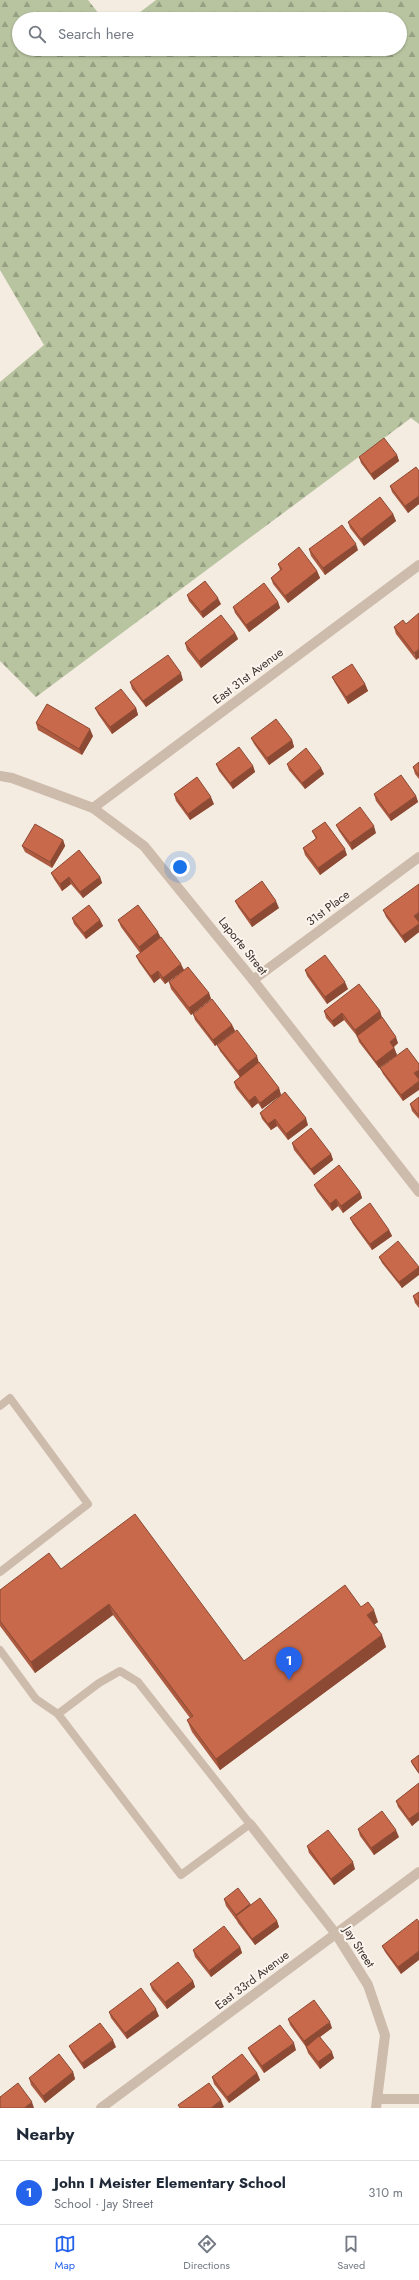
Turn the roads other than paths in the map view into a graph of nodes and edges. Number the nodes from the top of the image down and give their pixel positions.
1 (419, 565) edge
2 (0, 776) edge
3 (93, 808) junction
4 (419, 857) edge
5 (253, 980) junction
6 (419, 1192) edge
7 (0, 1406) edge
8 (0, 1572) edge
9 (0, 1650) edge
10 (58, 1714) junction
11 (250, 1824) junction
12 (419, 1872) edge
13 (336, 1934) junction
14 (419, 2099) edge
15 (377, 2103) edge
16 (101, 2108) edge

1 - 3 street, East 31st Avenue
2 - 3 street, Laporte Street
3 - 5 street, Laporte Street
4 - 5 street, 31st Place
5 - 6 street, Laporte Street
7 - 8 lane
9 - 10 lane
10 - 11 lane
10 - 11 lane
11 - 13 street, Jay Street
12 - 13 street, East 33rd Avenue
13 - 15 street, Jay Street
13 - 16 street, East 33rd Avenue
14 - 15 street

